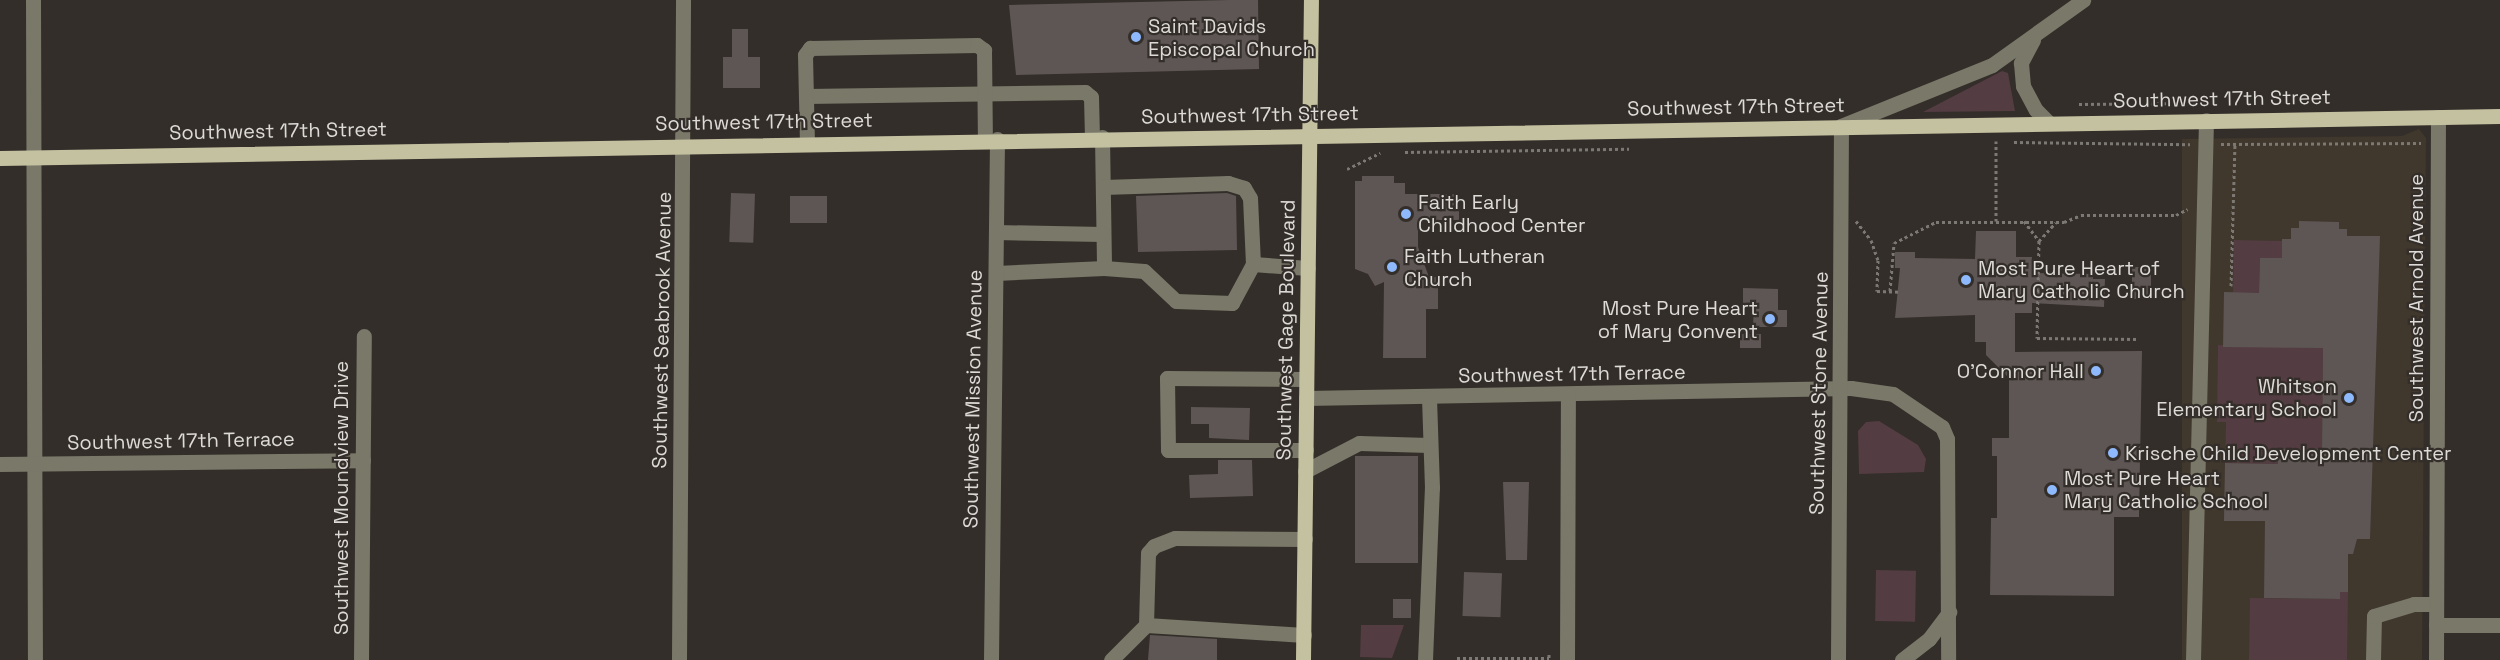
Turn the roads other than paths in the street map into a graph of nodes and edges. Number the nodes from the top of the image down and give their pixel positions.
1 (33, 0) edge
2 (683, 0) edge
3 (1311, 0) edge
4 (2083, 0) edge
5 (2032, 40) junction
6 (984, 93) junction
7 (806, 96) junction
8 (2500, 116) edge
9 (2438, 117) junction
10 (2206, 120) junction
11 (2049, 123) junction
12 (1841, 126) junction
13 (1310, 135) junction
14 (1097, 137) junction
15 (991, 140) junction
16 (807, 142) junction
17 (685, 145) junction
18 (35, 157) junction
19 (0, 158) edge
20 (1102, 187) junction
21 (996, 232) junction
22 (1103, 234) junction
23 (1253, 264) junction
24 (1104, 268) junction
25 (1308, 268) junction
26 (996, 273) junction
27 (364, 336) dead end
28 (1306, 379) junction
29 (1839, 391) junction
30 (1568, 395) junction
31 (1430, 397) junction
32 (1306, 398) junction
33 (1430, 446) junction
34 (1306, 450) junction
35 (363, 460) junction
36 (35, 463) junction
37 (0, 464) edge
38 (1305, 471) junction
39 (1305, 539) junction
40 (2436, 604) junction
41 (1949, 612) junction
42 (1146, 625) junction
43 (2436, 625) junction
44 (2500, 625) edge
45 (1304, 635) junction
46 (35, 660) edge
47 (361, 660) edge
48 (679, 660) edge
49 (991, 660) edge
50 (1111, 660) edge
51 (1304, 660) edge
52 (1425, 660) edge
53 (1567, 660) edge
54 (1838, 660) edge
55 (1902, 660) edge
56 (1948, 660) edge
57 (2193, 660) edge
58 (2373, 660) edge
59 (2436, 660) edge

1 - 18 street
2 - 17 street, Southwest Seabrook Avenue
3 - 13 main road, Southwest Gage Boulevard
4 - 5 street
5 - 11 street
5 - 12 street
6 - 7 street
6 - 7 street, Southwest Mission Avenue
6 - 14 street
6 - 15 street, Southwest Mission Avenue
7 - 16 street
8 - 9 main road, Southwest 17th Street
9 - 10 main road, Southwest 17th Street
9 - 40 street, Southwest Arnold Avenue
10 - 11 main road, Southwest 17th Street
10 - 57 street
11 - 12 main road, Southwest 17th Street
12 - 13 main road, Southwest 17th Street
12 - 29 street, Southwest Stone Avenue
13 - 14 main road, Southwest 17th Street
13 - 25 main road, Southwest Gage Boulevard
14 - 15 main road, Southwest 17th Street
14 - 20 street
15 - 16 main road, Southwest 17th Street
15 - 21 street, Southwest Mission Avenue
16 - 17 main road, Southwest 17th Street
17 - 18 main road, Southwest 17th Street
17 - 48 street, Southwest Seabrook Avenue
18 - 19 main road, Southwest 17th Street
18 - 36 street
20 - 22 street
20 - 23 street
21 - 22 street
21 - 26 street, Southwest Mission Avenue
22 - 24 street
23 - 24 street
23 - 25 street
24 - 26 street
25 - 28 main road, Southwest Gage Boulevard
26 - 49 street, Southwest Mission Avenue
27 - 35 street, Southwest Moundview Drive
28 - 32 main road, Southwest Gage Boulevard
28 - 34 street
29 - 30 street, Southwest 17th Terrace
29 - 41 street, Southwest 17th Terrace
29 - 54 street, Southwest Stone Avenue
30 - 31 street, Southwest 17th Terrace
30 - 53 street
31 - 32 street, Southwest 17th Terrace
31 - 33 street
32 - 34 main road, Southwest Gage Boulevard
33 - 38 street
33 - 52 street
34 - 38 main road, Southwest Gage Boulevard
35 - 36 street, Southwest 17th Terrace
35 - 47 street, Southwest Moundview Drive
36 - 37 street, Southwest 17th Terrace
36 - 46 street
38 - 39 main road, Southwest Gage Boulevard
39 - 42 street
39 - 45 main road, Southwest Gage Boulevard
40 - 43 street, Southwest Arnold Avenue
40 - 58 street
41 - 55 street
41 - 56 street, Southwest 17th Terrace
42 - 45 street
42 - 50 street
43 - 44 street
43 - 59 street, Southwest Arnold Avenue
45 - 51 main road, Southwest Gage Boulevard

